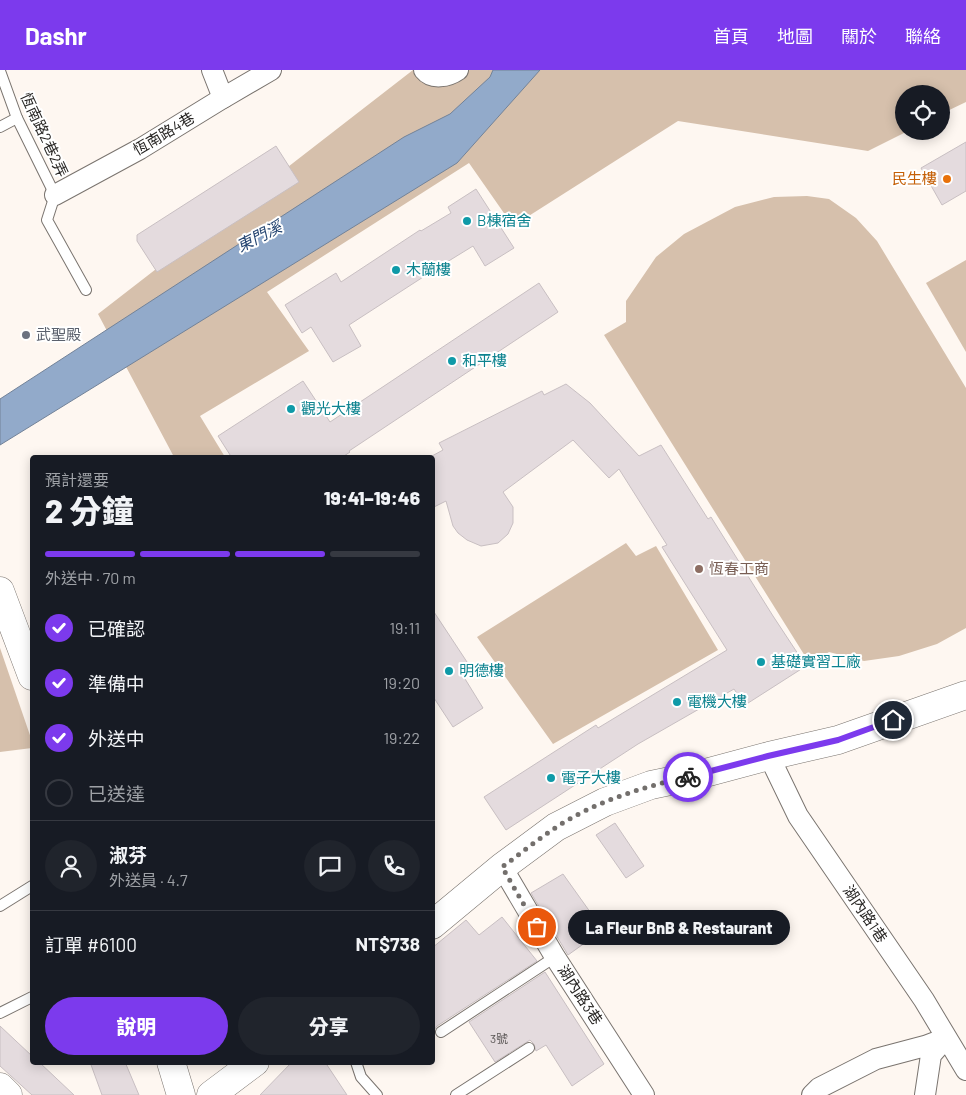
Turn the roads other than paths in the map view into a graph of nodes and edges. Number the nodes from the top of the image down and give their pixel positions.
1 (212, 70) edge
2 (271, 70) edge
3 (424, 70) edge
4 (458, 70) edge
5 (0, 71) edge
6 (223, 98) junction
7 (17, 118) junction
8 (0, 127) edge
9 (55, 195) junction
10 (86, 290) dead end
11 (0, 591) edge
12 (30, 671) edge
13 (966, 694) edge
14 (768, 756) junction
15 (502, 867) junction
16 (30, 887) edge
17 (0, 906) edge
18 (435, 923) edge
19 (555, 957) junction
20 (30, 998) edge
21 (0, 1013) edge
22 (441, 1032) dead end
23 (946, 1038) junction
24 (529, 1048) dead end
25 (172, 1065) edge
26 (251, 1065) edge
27 (357, 1065) edge
28 (966, 1070) edge
29 (0, 1087) edge
30 (8, 1095) edge
31 (181, 1095) edge
32 (211, 1095) edge
33 (377, 1095) edge
34 (456, 1095) edge
35 (644, 1095) edge
36 (812, 1095) edge
37 (925, 1095) edge

1 - 6 street
2 - 6 street, 恆南路4巷
3 - 4 street
5 - 7 lane, 恆南路2巷2弄
6 - 9 street, 恆南路4巷
7 - 8 lane
7 - 9 lane, 恆南路2巷2弄
9 - 10 lane, 恆南路2巷2弄
11 - 12 street
13 - 14 street
14 - 15 street
14 - 23 street, 湖內路1巷
15 - 18 street
15 - 19 street, 湖內路3巷
16 - 17 lane
19 - 22 lane
19 - 35 street, 湖內路3巷
20 - 21 lane
23 - 28 street, 湖內路1巷
23 - 36 street
23 - 37 street
24 - 34 lane
25 - 31 street
26 - 32 street
27 - 33 lane
29 - 30 street

